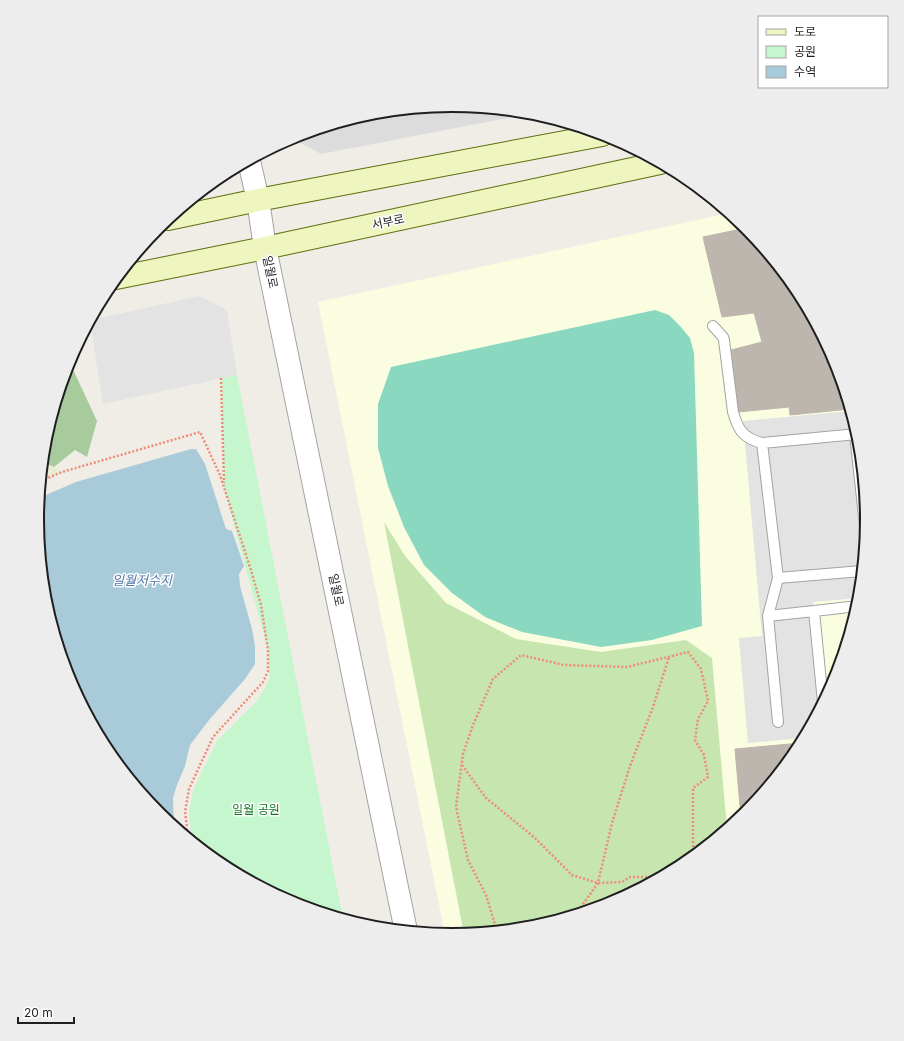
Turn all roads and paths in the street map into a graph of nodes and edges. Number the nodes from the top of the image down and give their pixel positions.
1 (591, 137) edge
2 (652, 165) edge
3 (250, 166) edge
4 (258, 200) junction
5 (181, 216) edge
6 (265, 248) junction
7 (125, 276) edge
8 (713, 326) dead end
9 (221, 378) dead end
10 (851, 435) edge
11 (762, 443) junction
12 (46, 479) edge
13 (224, 488) junction
14 (857, 571) edge
15 (778, 578) junction
16 (850, 607) edge
17 (814, 611) junction
18 (768, 616) junction
19 (669, 657) junction
20 (822, 692) edge
21 (778, 722) dead end
22 (462, 765) junction
23 (186, 829) edge
24 (693, 849) edge
25 (650, 877) edge
26 (598, 884) junction
27 (581, 908) edge
28 (405, 926) edge
29 (496, 926) edge

1 - 4 main road
2 - 6 main road, 서부로
3 - 4 street, 일월로
4 - 5 main road
4 - 6 street, 일월로
6 - 7 main road, 서부로
6 - 28 street, 일월로
8 - 11 lane
9 - 13 path
10 - 11 lane
11 - 15 lane
12 - 13 path
13 - 23 path
14 - 15 lane
15 - 18 lane
16 - 17 lane
17 - 18 lane
17 - 20 lane
18 - 21 lane
19 - 22 path
19 - 24 path
19 - 26 path
22 - 26 path
22 - 29 path
25 - 26 path
26 - 27 path

